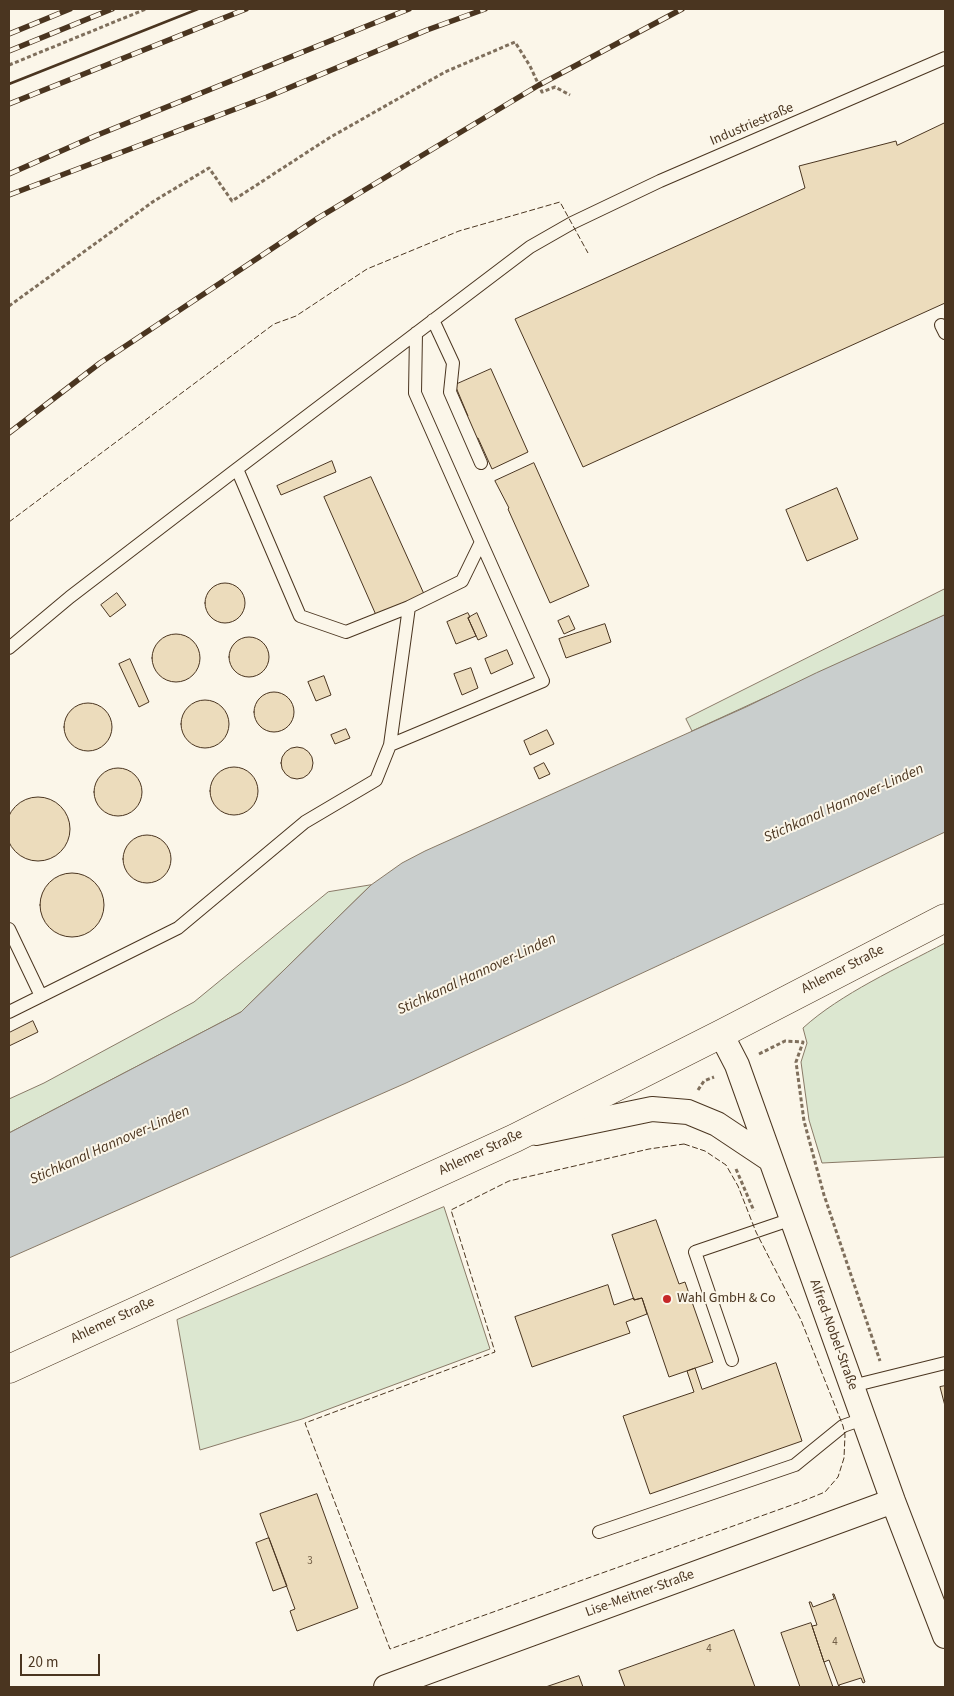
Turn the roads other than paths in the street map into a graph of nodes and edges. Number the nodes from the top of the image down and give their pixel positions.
1 (945, 58) edge
2 (433, 320) junction
3 (416, 332) junction
4 (481, 464) dead end
5 (237, 469) junction
6 (481, 542) junction
7 (409, 607) junction
8 (9, 648) edge
9 (390, 745) junction
10 (945, 918) edge
11 (9, 929) edge
12 (41, 996) junction
13 (9, 1012) edge
14 (721, 1034) junction
15 (515, 1138) junction
16 (771, 1160) junction
17 (792, 1219) junction
18 (732, 1360) dead end
19 (945, 1363) edge
20 (9, 1369) edge
21 (852, 1386) junction
22 (864, 1419) junction
23 (893, 1501) junction
24 (599, 1532) dead end
25 (945, 1636) edge
26 (386, 1687) edge

1 - 2 lane, Industriestraße
2 - 3 lane, Industriestraße
2 - 4 lane
3 - 5 lane, Industriestraße
3 - 6 lane
5 - 7 lane
5 - 8 lane, Industriestraße
6 - 7 lane
6 - 9 lane
7 - 9 lane
9 - 12 lane
10 - 14 main road, Ahlemer Straße
11 - 12 lane
12 - 13 lane
14 - 15 main road, Ahlemer Straße
14 - 16 street, Alfred-Nobel-Straße
15 - 16 street
15 - 20 main road, Ahlemer Straße
16 - 17 street, Alfred-Nobel-Straße
17 - 18 lane
17 - 21 street, Alfred-Nobel-Straße
19 - 21 lane
21 - 22 street, Alfred-Nobel-Straße
22 - 23 street, Alfred-Nobel-Straße
22 - 24 lane
23 - 25 street, Alfred-Nobel-Straße
23 - 26 street, Lise-Meitner-Straße

